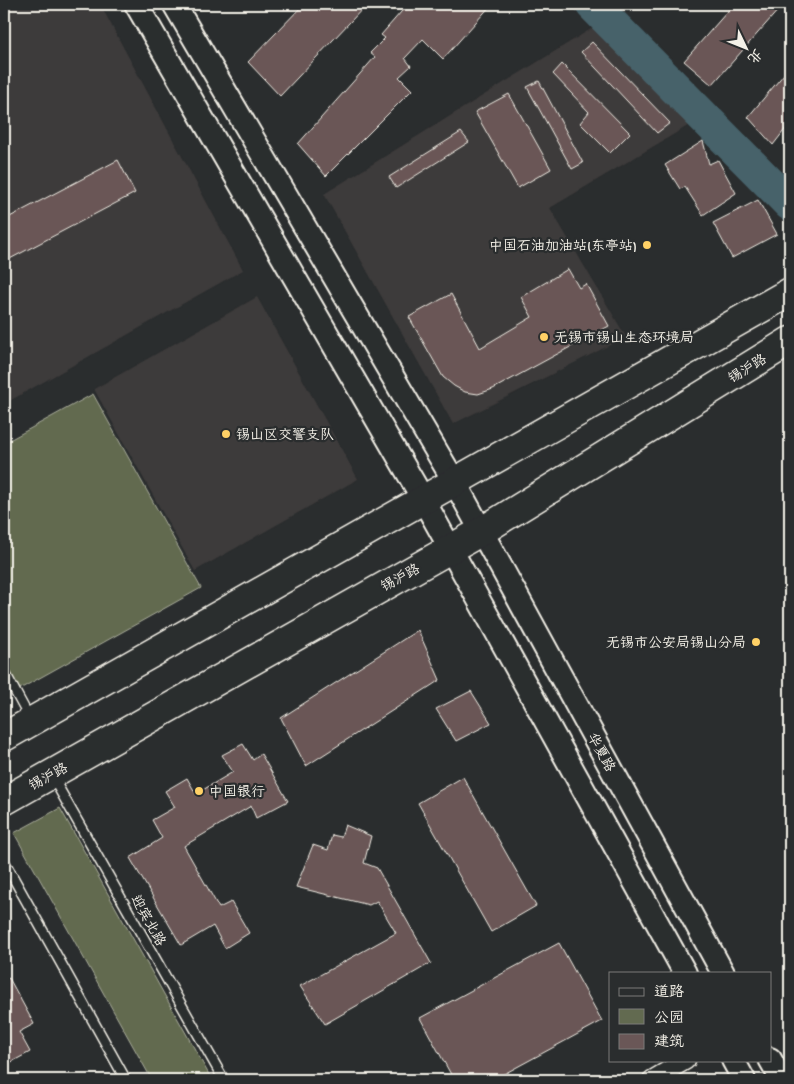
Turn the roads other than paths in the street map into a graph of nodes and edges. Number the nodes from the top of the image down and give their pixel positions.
1 (136, 4) edge
2 (174, 4) edge
3 (790, 292) edge
4 (787, 346) edge
5 (454, 481) junction
6 (423, 499) junction
7 (482, 531) junction
8 (450, 549) junction
9 (4, 671) edge
10 (32, 721) junction
11 (4, 737) edge
12 (51, 774) junction
13 (4, 801) edge
14 (4, 861) edge
15 (684, 972) edge
16 (722, 972) edge
17 (683, 1062) edge
18 (734, 1062) edge
19 (772, 1062) edge
20 (126, 1080) edge
21 (224, 1080) edge
22 (652, 1080) edge
23 (744, 1080) edge
24 (782, 1080) edge

1 - 6 street
2 - 5 street, 华夏路
3 - 5 main road
4 - 7 main road, 锡沪路
5 - 6 main road
5 - 7 street, 华夏路
6 - 8 street
6 - 10 main road
7 - 8 main road, 锡沪路
7 - 16 street, 华夏路
8 - 12 main road, 锡沪路
8 - 15 street
9 - 10 lane
10 - 11 main road
12 - 13 main road, 锡沪路
12 - 21 lane, 迎宾北路
14 - 20 lane
17 - 22 street
18 - 23 street
19 - 24 street

